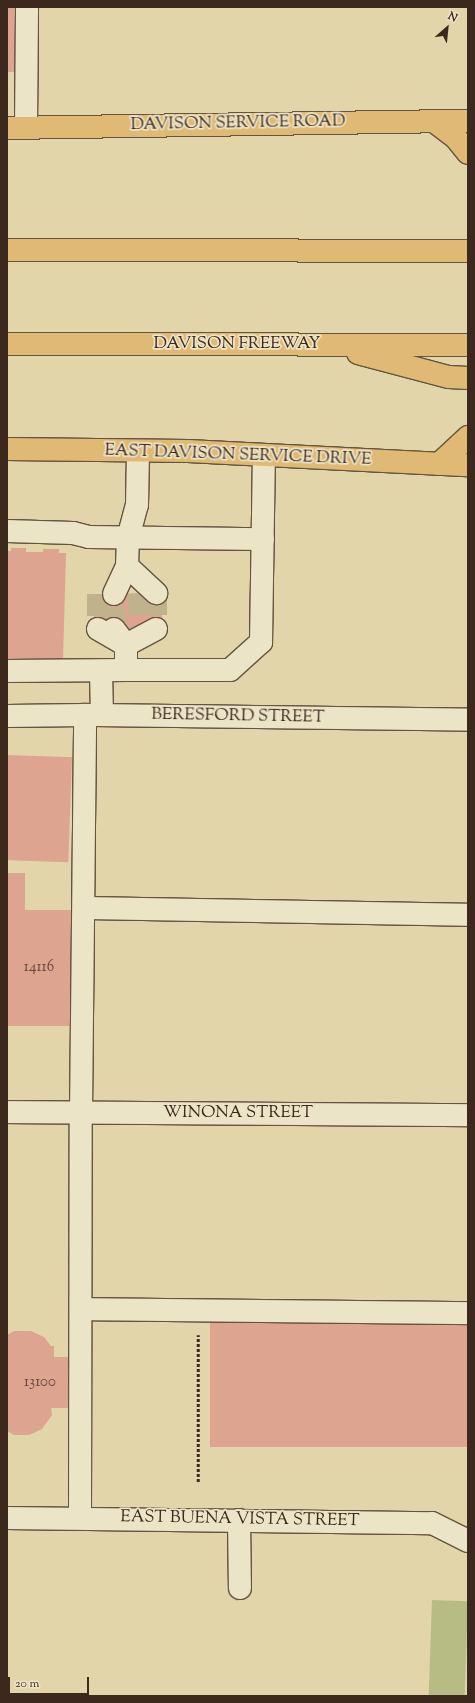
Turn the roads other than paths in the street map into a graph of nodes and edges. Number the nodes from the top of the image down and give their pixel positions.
1 (27, 7) edge
2 (468, 121) edge
3 (435, 122) junction
4 (16, 128) edge
5 (468, 153) edge
6 (468, 236) edge
7 (7, 250) edge
8 (371, 251) junction
9 (468, 251) edge
10 (7, 344) edge
11 (468, 345) edge
12 (328, 346) junction
13 (468, 378) edge
14 (468, 437) edge
15 (7, 449) edge
16 (138, 451) junction
17 (264, 455) junction
18 (440, 464) junction
19 (468, 465) edge
20 (7, 531) edge
21 (128, 538) junction
22 (262, 539) junction
23 (127, 566) junction
24 (106, 594) tunnel mouth
25 (148, 594) tunnel mouth
26 (148, 629) dead end
27 (126, 670) junction
28 (7, 671) edge
29 (101, 672) junction
30 (94, 715) junction
31 (7, 716) edge
32 (468, 720) edge
33 (84, 908) junction
34 (468, 915) edge
35 (7, 1112) edge
36 (81, 1113) junction
37 (468, 1115) edge
38 (81, 1309) junction
39 (468, 1313) edge
40 (7, 1518) edge
41 (80, 1518) junction
42 (239, 1520) junction
43 (468, 1541) edge
44 (240, 1588) dead end

1 - 4 street
2 - 3 main road, DAVISON SERVICE ROAD
3 - 4 main road, DAVISON SERVICE ROAD
3 - 5 main road
6 - 8 main road
7 - 8 main road
8 - 9 main road
10 - 12 main road, DAVISON FREEWAY
11 - 12 main road, DAVISON FREEWAY
12 - 13 main road
14 - 18 main road
15 - 16 main road, EAST DAVISON SERVICE DRIVE
16 - 17 main road, EAST DAVISON SERVICE DRIVE
16 - 21 street
17 - 18 main road, EAST DAVISON SERVICE DRIVE
17 - 22 street
18 - 19 main road, EAST DAVISON SERVICE DRIVE
20 - 21 street
21 - 22 street
21 - 23 street
22 - 27 street
23 - 24 street
23 - 25 street
26 - 27 street
27 - 29 street
28 - 29 street
29 - 30 street
30 - 31 street, BERESFORD STREET
30 - 32 street, BERESFORD STREET
30 - 33 street
33 - 34 street
33 - 36 street
35 - 36 street, WINONA STREET
36 - 37 street, WINONA STREET
36 - 38 street
38 - 39 street
38 - 41 street
40 - 41 street, EAST BUENA VISTA STREET
41 - 42 street, EAST BUENA VISTA STREET
42 - 43 street, EAST BUENA VISTA STREET
42 - 44 street

